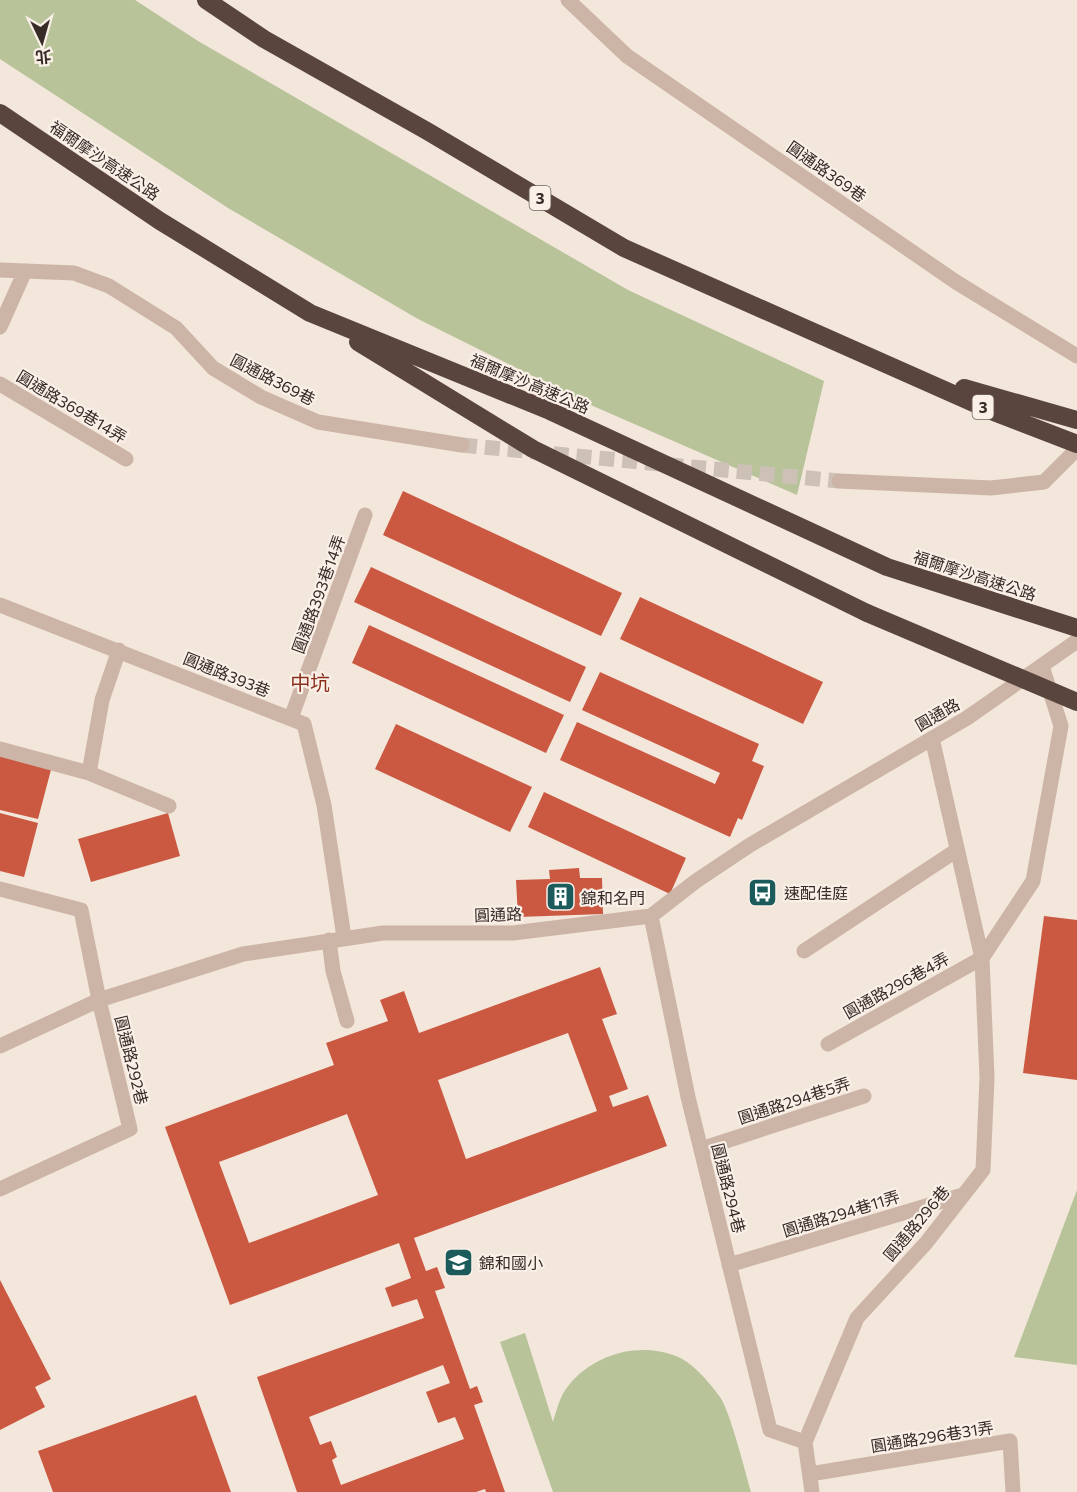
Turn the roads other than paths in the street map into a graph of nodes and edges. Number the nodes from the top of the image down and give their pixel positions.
1 (206, 0) edge
2 (568, 0) edge
3 (0, 113) edge
4 (0, 270) edge
5 (25, 271) junction
6 (310, 313) junction
7 (0, 327) edge
8 (1077, 356) edge
9 (890, 366) junction
10 (0, 384) edge
11 (1077, 420) edge
12 (1077, 444) edge
13 (462, 445) tunnel mouth
14 (1077, 449) edge
15 (126, 459) dead end
16 (839, 481) tunnel mouth
17 (365, 515) dead end
18 (0, 605) edge
19 (1077, 628) edge
20 (1077, 641) edge
21 (119, 650) junction
22 (1042, 666) junction
23 (1077, 702) edge
24 (291, 718) junction
25 (932, 738) junction
26 (0, 749) edge
27 (88, 773) junction
28 (169, 806) dead end
29 (957, 850) junction
30 (0, 889) edge
31 (651, 916) junction
32 (337, 939) junction
33 (804, 951) dead end
34 (982, 958) junction
35 (99, 1000) junction
36 (347, 1021) dead end
37 (828, 1044) dead end
38 (0, 1046) edge
39 (864, 1095) dead end
40 (701, 1149) junction
41 (0, 1189) edge
42 (963, 1196) junction
43 (729, 1265) junction
44 (805, 1442) junction
45 (810, 1474) junction
46 (812, 1492) edge
47 (1013, 1492) edge

1 - 9 highway, 3
2 - 8 street, 圓通路369巷
3 - 6 highway, 福爾摩沙高速公路
4 - 5 street, 圓通路369巷
5 - 7 street
5 - 13 street, 圓通路369巷
6 - 19 highway, 福爾摩沙高速公路
6 - 23 highway, bridge
9 - 11 highway
9 - 12 highway, 3
10 - 15 street, 圓通路369巷14弄
14 - 16 street
17 - 24 street, 圓通路393巷14弄
18 - 21 street, 圓通路393巷
20 - 22 street, 圓通路
21 - 24 street, 圓通路393巷
21 - 27 street
22 - 25 street, 圓通路
22 - 34 street
24 - 32 street, 圓通路393巷
25 - 29 street, 圓通路296巷
25 - 31 street, 圓通路
26 - 27 street
27 - 28 street
29 - 33 street
29 - 34 street, 圓通路296巷
30 - 35 street, 圓通路292巷
31 - 32 street, 圓通路
31 - 40 street, 圓通路294巷
32 - 35 street, 圓通路
32 - 36 street
34 - 37 street, 圓通路296巷4弄
34 - 42 street, 圓通路296巷
35 - 38 street, 圓通路
35 - 41 street, 圓通路292巷
39 - 40 street, 圓通路294巷5弄
40 - 43 street, 圓通路294巷
42 - 43 street, 圓通路294巷11弄
42 - 44 street, 圓通路296巷
43 - 44 street, 圓通路294巷
44 - 45 street
45 - 46 street
45 - 47 street, 圓通路296巷31弄

